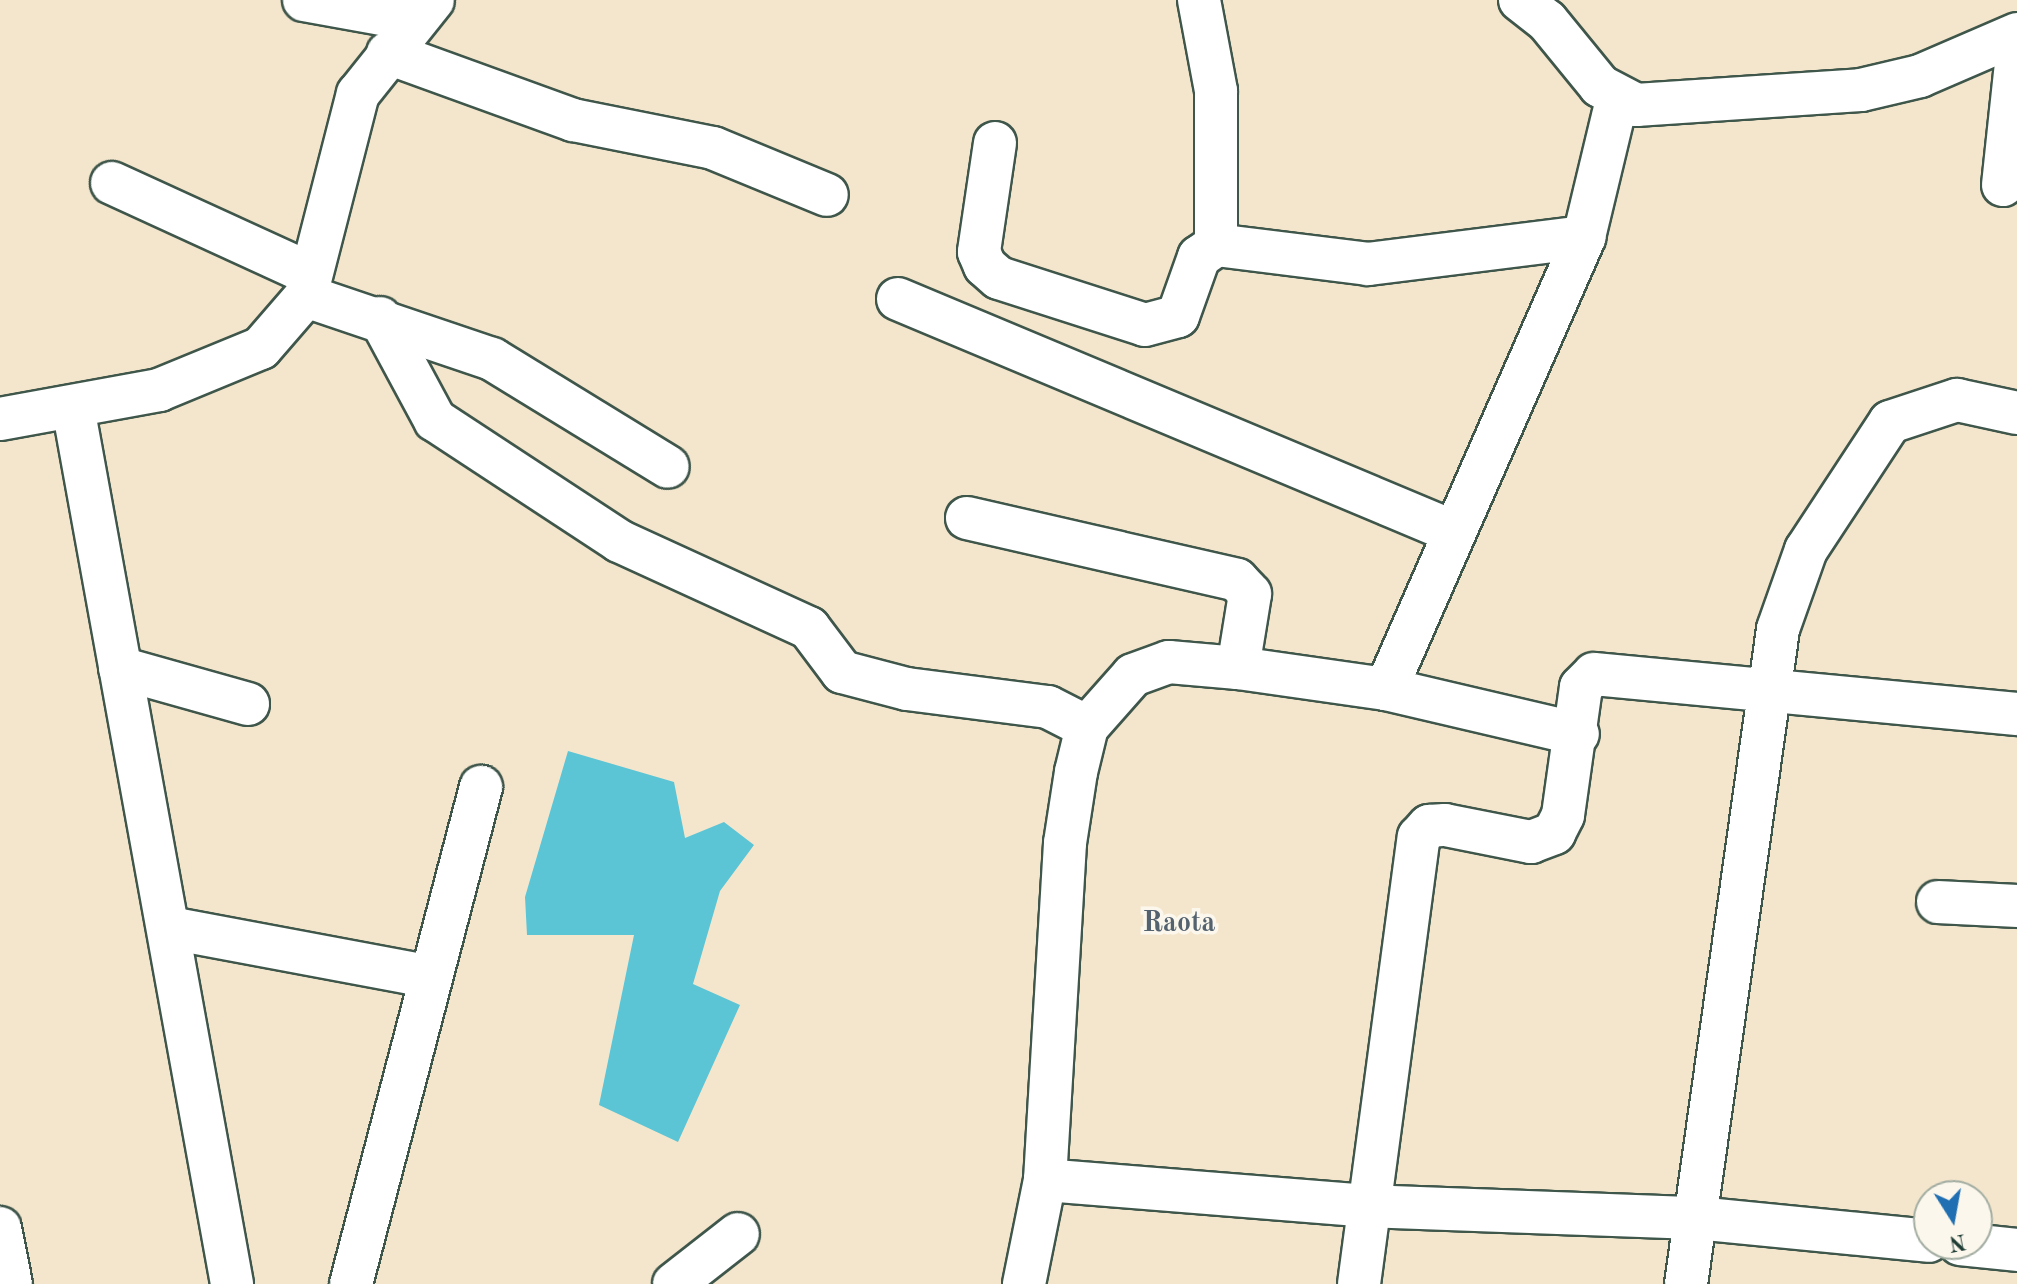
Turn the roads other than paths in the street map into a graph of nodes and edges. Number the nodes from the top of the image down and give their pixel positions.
1 (304, 0) edge
2 (1199, 0) edge
3 (1539, 7) edge
4 (424, 10) edge
5 (2017, 34) edge
6 (388, 53) junction
7 (2017, 54) edge
8 (1617, 100) junction
9 (995, 143) dead end
10 (112, 183) dead end
11 (2003, 185) dead end
12 (827, 195) dead end
13 (1584, 237) junction
14 (1216, 245) junction
15 (308, 284) junction
16 (898, 299) dead end
17 (380, 318) junction
18 (73, 407) junction
19 (2017, 413) edge
20 (0, 419) edge
21 (668, 467) dead end
22 (967, 518) dead end
23 (1454, 532) junction
24 (120, 668) junction
25 (1238, 668) junction
26 (1772, 687) junction
27 (1386, 689) junction
28 (248, 704) dead end
29 (2017, 714) edge
30 (1087, 727) junction
31 (1578, 734) junction
32 (481, 787) dead end
33 (1938, 902) dead end
34 (2017, 906) edge
35 (170, 928) junction
36 (427, 976) junction
37 (1045, 1180) junction
38 (1365, 1206) junction
39 (1696, 1218) junction
40 (0, 1228) edge
41 (738, 1234) dead end
42 (1913, 1239) edge
43 (1993, 1247) edge
44 (2017, 1250) edge
45 (11, 1284) edge
46 (232, 1284) edge
47 (351, 1284) edge
48 (674, 1284) edge
49 (1024, 1284) edge
50 (1359, 1284) edge
51 (1686, 1284) edge

1 - 4 street
2 - 14 street
3 - 8 street
4 - 6 street
5 - 8 street
6 - 12 street
6 - 15 street
7 - 11 street
8 - 13 street
9 - 14 street
10 - 15 street
13 - 14 street
13 - 23 street
15 - 17 street
15 - 18 street
16 - 23 street
17 - 21 street
17 - 30 street
18 - 20 street
18 - 24 street
19 - 26 street
22 - 25 street
23 - 27 street
24 - 28 street
24 - 35 street
25 - 27 street
25 - 30 street
26 - 29 street
26 - 31 street
26 - 39 street
27 - 31 street
30 - 37 street
31 - 38 street
32 - 36 street
33 - 34 street
35 - 36 street
35 - 46 street
36 - 47 street
37 - 38 street
37 - 49 street
38 - 39 street
38 - 50 street
39 - 42 street
39 - 51 street
40 - 45 street
41 - 48 street
43 - 44 street

